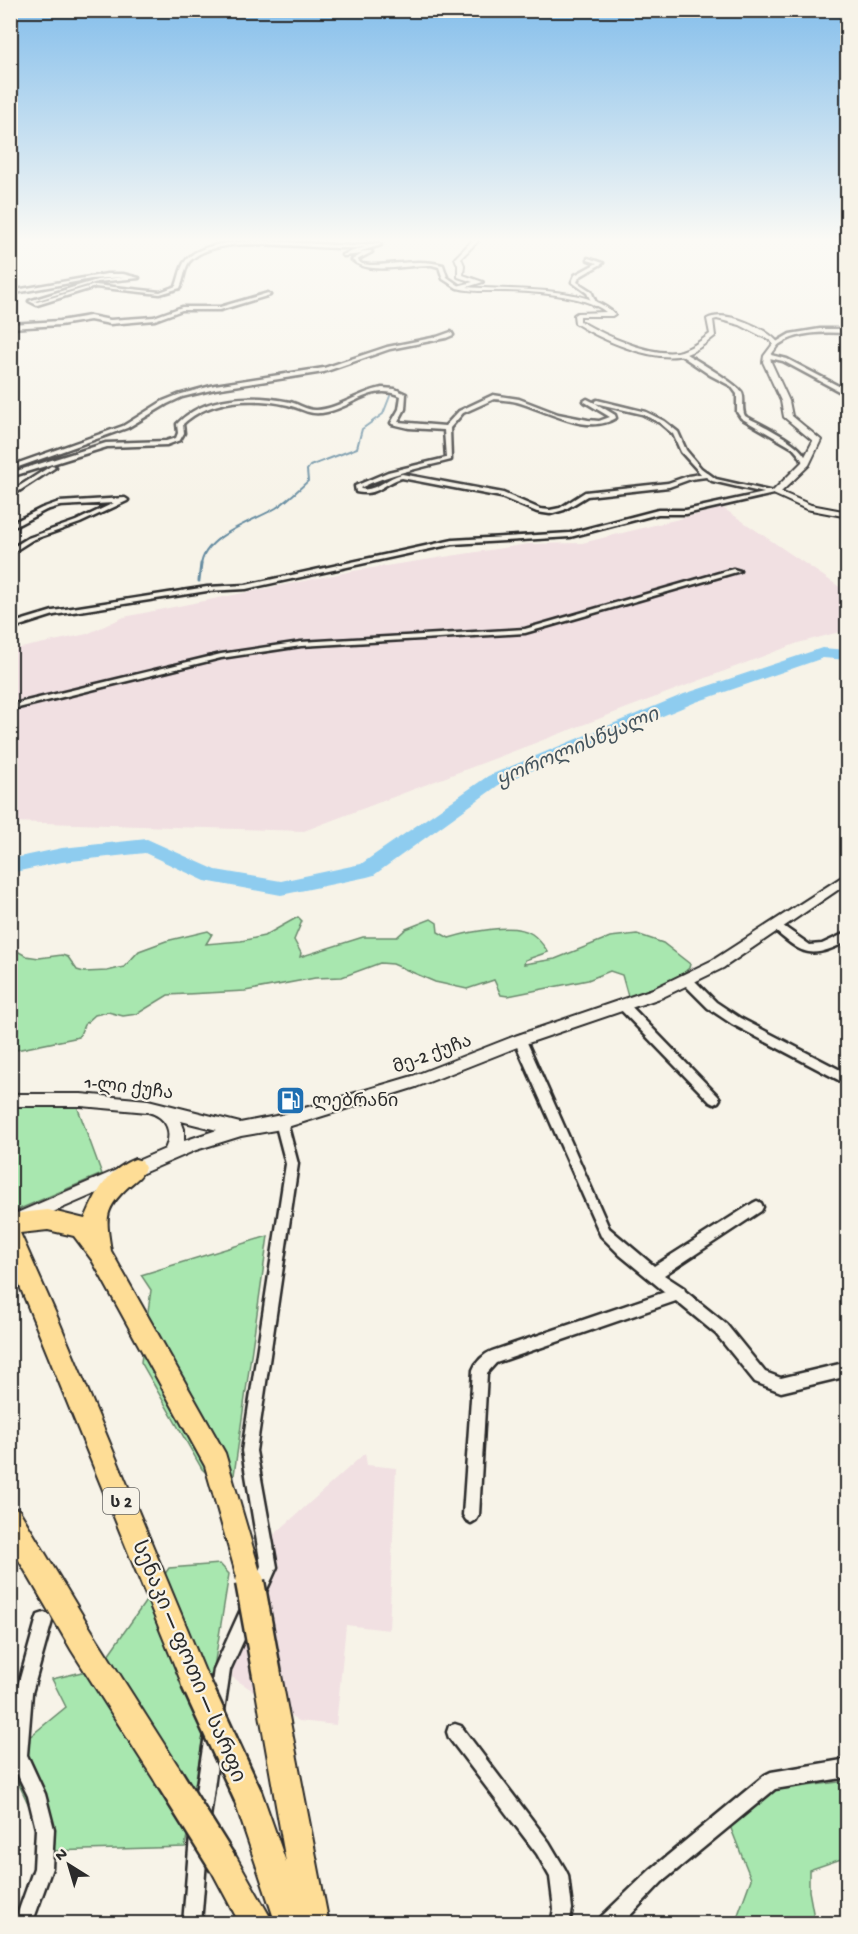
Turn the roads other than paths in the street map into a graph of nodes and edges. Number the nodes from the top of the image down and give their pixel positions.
1 (596, 330) edge
2 (712, 330) edge
3 (754, 330) edge
4 (848, 331) edge
5 (451, 334) dead end
6 (776, 344) junction
7 (681, 353) junction
8 (767, 356) junction
9 (848, 394) edge
10 (447, 428) junction
11 (62, 460) junction
12 (806, 463) junction
13 (10, 468) edge
14 (10, 475) edge
15 (706, 475) junction
16 (775, 494) junction
17 (10, 495) edge
18 (848, 515) edge
19 (10, 527) edge
20 (10, 552) edge
21 (736, 571) dead end
22 (10, 627) edge
23 (10, 708) edge
24 (848, 877) edge
25 (776, 925) junction
26 (848, 936) edge
27 (686, 979) junction
28 (623, 1005) junction
29 (520, 1040) junction
30 (848, 1080) edge
31 (714, 1099) dead end
32 (10, 1100) edge
33 (161, 1109) junction
34 (281, 1122) junction
35 (241, 1129) junction
36 (171, 1153) junction
37 (135, 1168) junction
38 (757, 1208) dead end
39 (10, 1224) edge
40 (10, 1236) edge
41 (100, 1253) junction
42 (655, 1273) junction
43 (679, 1293) junction
44 (848, 1369) edge
45 (471, 1515) dead end
46 (10, 1519) edge
47 (44, 1621) dead end
48 (455, 1732) dead end
49 (848, 1768) edge
50 (22, 1923) edge
51 (192, 1923) edge
52 (258, 1923) edge
53 (292, 1923) edge
54 (313, 1923) edge
55 (560, 1923) edge
56 (608, 1923) edge

1 - 7 street
2 - 7 street
3 - 6 street
4 - 6 street
5 - 13 street
6 - 8 street
7 - 12 street
8 - 9 street
8 - 12 street
10 - 11 street
10 - 15 street
10 - 15 street
11 - 14 street
11 - 17 street
12 - 16 street
15 - 16 street
16 - 18 street
16 - 22 street
19 - 20 street
21 - 23 street
24 - 25 street, მე-2 ქუჩა
25 - 26 street
25 - 27 street, მე-2 ქუჩა
27 - 28 street, მე-2 ქუჩა
27 - 30 street
28 - 29 street, მე-2 ქუჩა
28 - 31 street
29 - 34 street, მე-2 ქუჩა
29 - 42 street
32 - 33 street, 1-ლი ქუჩა
33 - 35 street, 1-ლი ქუჩა
33 - 36 street
34 - 35 street, მე-2 ქუჩა
34 - 51 street
35 - 36 street, მე-2 ქუჩა
36 - 37 street, მე-2 ქუჩა
37 - 39 street, მე-2 ქუჩა
37 - 41 highway
38 - 42 street
39 - 41 highway
40 - 53 highway, სენაკი — ფოთი — სარფი / ს 2, bridge
41 - 54 highway, bridge
42 - 43 street
43 - 44 street
43 - 45 street
46 - 52 highway, bridge
47 - 50 street
48 - 55 street
49 - 56 street

